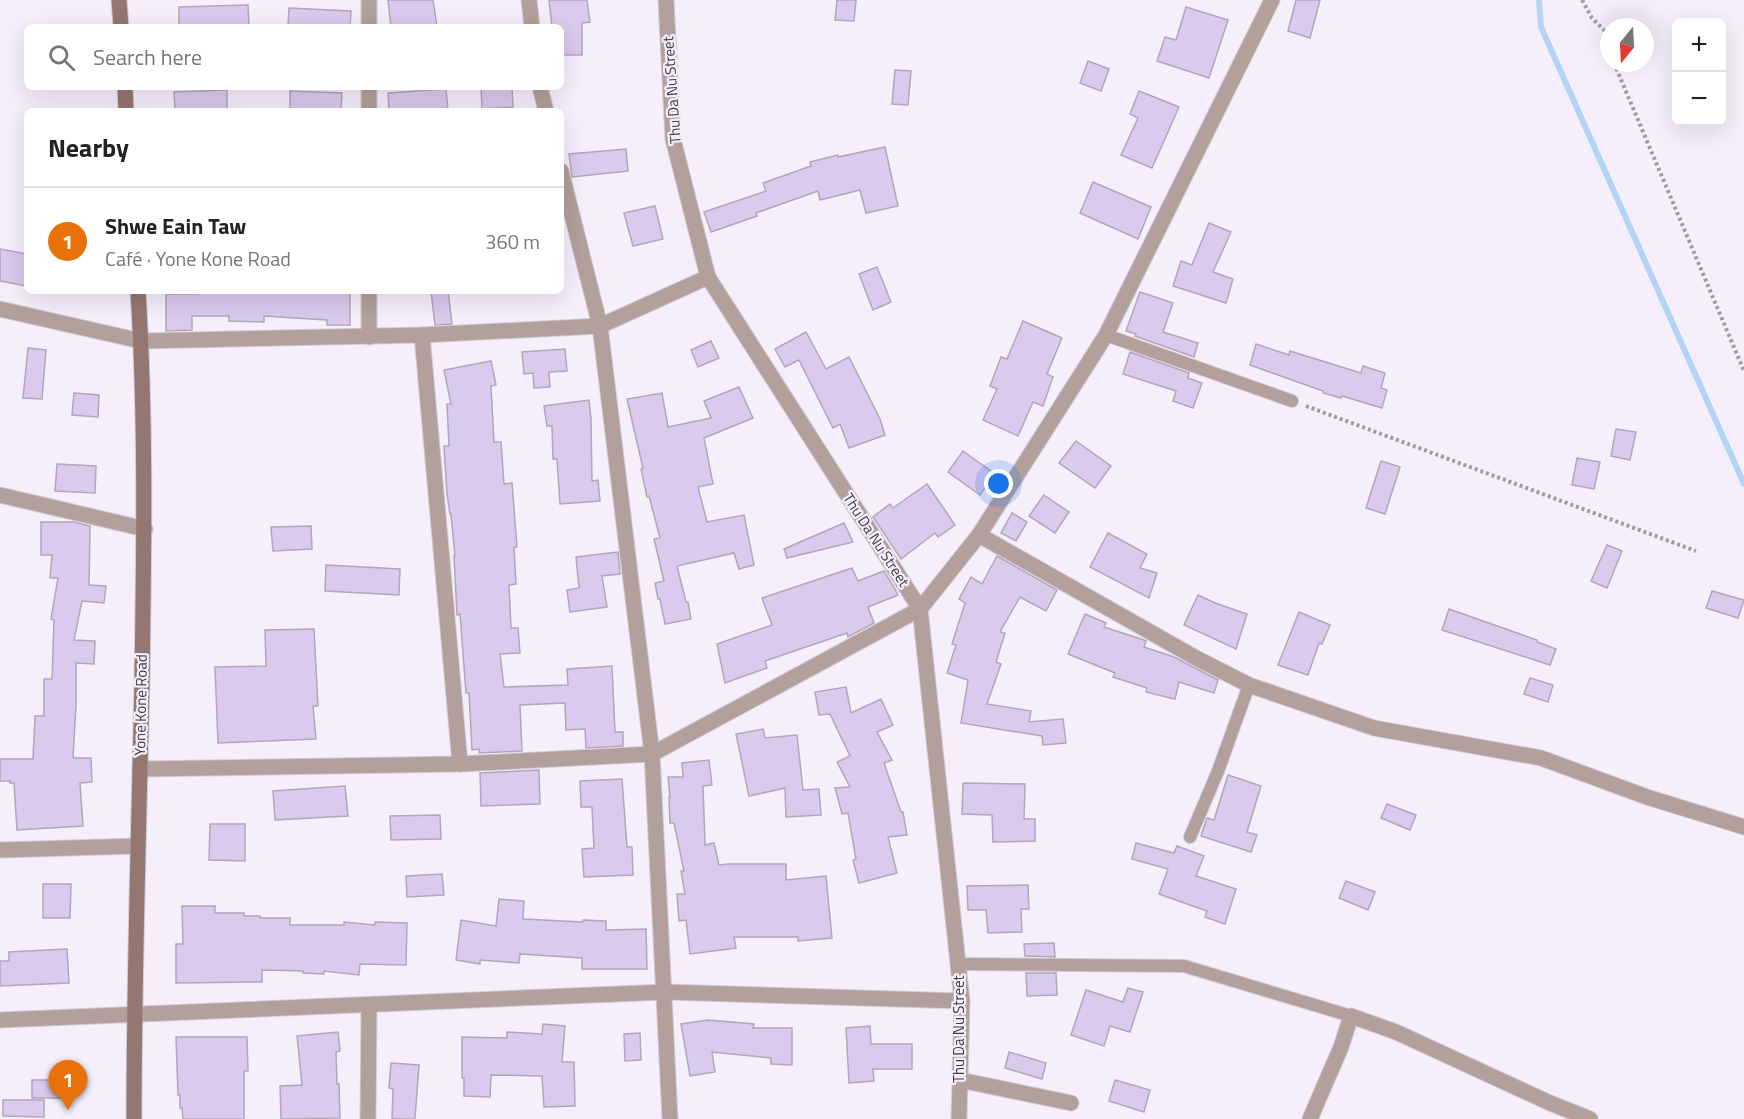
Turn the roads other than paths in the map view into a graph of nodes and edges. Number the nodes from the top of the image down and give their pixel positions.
1 (119, 0) edge
2 (369, 0) edge
3 (529, 0) edge
4 (666, 0) edge
5 (1272, 0) edge
6 (121, 24) edge
7 (369, 24) edge
8 (532, 24) edge
9 (125, 90) edge
10 (369, 90) edge
11 (541, 90) edge
12 (126, 108) edge
13 (369, 108) edge
14 (545, 108) edge
15 (564, 183) edge
16 (708, 277) junction
17 (138, 294) edge
18 (369, 294) edge
19 (0, 309) edge
20 (600, 326) junction
21 (422, 335) junction
22 (1106, 335) junction
23 (369, 337) junction
24 (141, 341) junction
25 (1292, 401) road end
26 (0, 495) edge
27 (145, 529) junction
28 (979, 535) junction
29 (920, 609) junction
30 (1249, 685) junction
31 (652, 754) junction
32 (460, 764) junction
33 (140, 769) junction
34 (1744, 827) edge
35 (1190, 837) dead end
36 (138, 846) junction
37 (0, 850) edge
38 (958, 964) junction
39 (665, 992) junction
40 (962, 1001) junction
41 (369, 1005) junction
42 (134, 1014) junction
43 (1351, 1017) junction
44 (0, 1020) edge
45 (960, 1080) junction
46 (1071, 1103) dead end
47 (134, 1119) edge
48 (368, 1119) edge
49 (670, 1119) edge
50 (959, 1119) edge
51 (1310, 1119) edge
52 (1590, 1119) edge

1 - 6 street
2 - 7 street
3 - 8 street
4 - 16 street, Thu Da Nu Street
5 - 22 street
9 - 12 street
10 - 13 street
11 - 14 street
15 - 20 street
16 - 20 street
16 - 29 street, Thu Da Nu Street
17 - 24 street, Yone Kone Road
18 - 23 street
19 - 24 street
20 - 21 street
20 - 31 street
21 - 23 street
21 - 32 street
22 - 25 lane
22 - 28 street
23 - 24 street
24 - 27 street, Yone Kone Road
26 - 27 street
27 - 33 street, Yone Kone Road
28 - 29 street
28 - 30 street
29 - 31 street
29 - 38 street, Thu Da Nu Street
30 - 34 street
30 - 35 lane
31 - 32 street
31 - 39 street
32 - 33 street
33 - 36 street, Yone Kone Road
36 - 37 street
36 - 42 street, Yone Kone Road
38 - 40 street, Thu Da Nu Street
38 - 43 lane
39 - 40 street
39 - 41 street
39 - 49 street
40 - 45 street, Thu Da Nu Street
41 - 42 street
41 - 48 street
42 - 44 street
42 - 47 street, Yone Kone Road
43 - 51 street
43 - 52 street
45 - 46 street
45 - 50 street, Thu Da Nu Street

